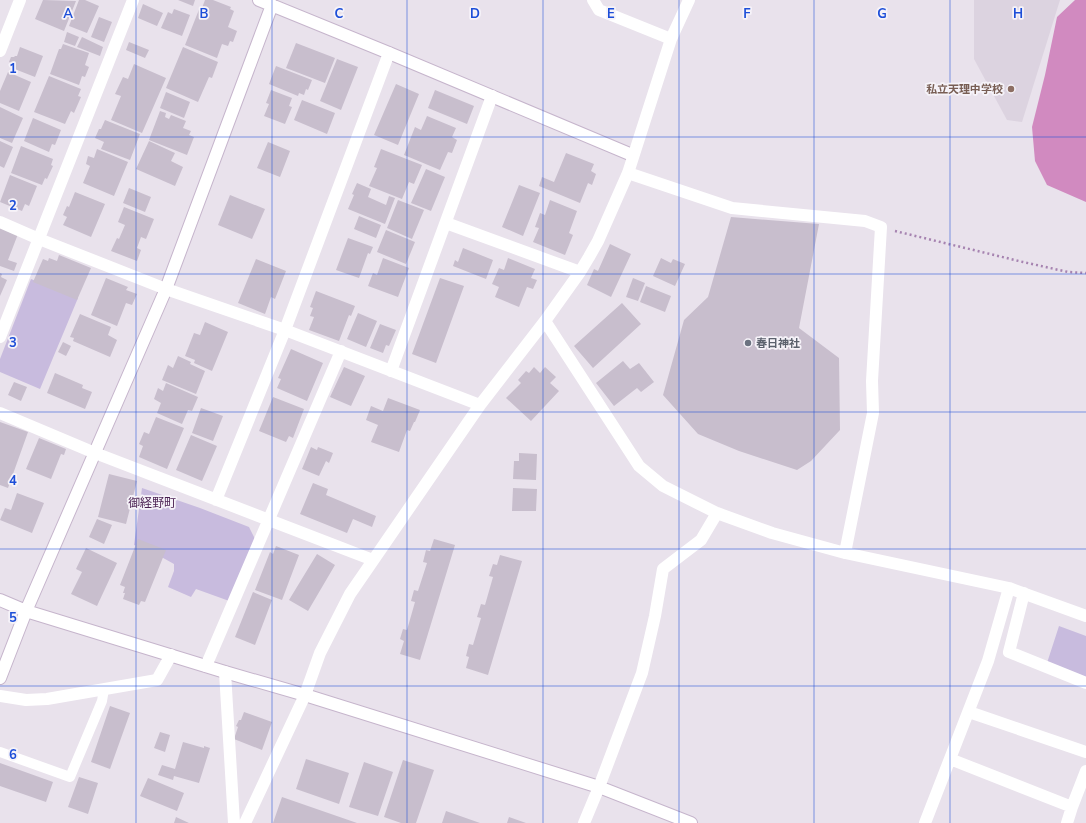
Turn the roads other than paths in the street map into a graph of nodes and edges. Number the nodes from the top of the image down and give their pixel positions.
1 (20, 0) edge
2 (133, 0) edge
3 (259, 0) edge
4 (593, 0) edge
5 (689, 0) edge
6 (272, 5) junction
7 (671, 39) junction
8 (0, 51) edge
9 (389, 53) junction
10 (492, 96) junction
11 (632, 155) junction
12 (628, 173) junction
13 (0, 222) edge
14 (446, 223) junction
15 (39, 239) junction
16 (580, 272) junction
17 (166, 289) junction
18 (545, 321) junction
19 (285, 330) junction
20 (0, 337) edge
21 (341, 352) junction
22 (391, 371) junction
23 (480, 405) junction
24 (0, 413) edge
25 (95, 453) junction
26 (216, 500) junction
27 (718, 513) junction
28 (269, 520) junction
29 (845, 553) junction
30 (373, 560) junction
31 (1009, 588) junction
32 (1024, 593) junction
33 (0, 600) edge
34 (26, 611) junction
35 (1086, 616) edge
36 (171, 655) junction
37 (206, 666) junction
38 (225, 672) junction
39 (0, 678) edge
40 (1086, 683) edge
41 (104, 689) junction
42 (305, 695) junction
43 (0, 696) edge
44 (969, 712) junction
45 (0, 752) edge
46 (1086, 752) edge
47 (950, 759) junction
48 (1086, 771) edge
49 (599, 787) junction
50 (1072, 807) junction
51 (234, 823) edge
52 (245, 823) edge
53 (584, 823) edge
54 (691, 823) edge
55 (925, 823) edge
56 (1067, 823) edge

1 - 8 street
2 - 15 street
3 - 6 street
4 - 7 street
5 - 7 street
6 - 9 street
6 - 17 street
7 - 11 street
9 - 10 street
9 - 19 street
10 - 11 street
10 - 14 street
11 - 12 street
12 - 16 street
12 - 29 street
13 - 15 street
14 - 16 street
14 - 22 street
15 - 17 street
15 - 20 street
16 - 18 street
17 - 19 street
17 - 25 street
18 - 23 street
18 - 27 street
19 - 21 street
19 - 26 street
21 - 22 street
21 - 28 street
22 - 23 street
23 - 30 street
24 - 25 street
25 - 26 street
25 - 34 street
26 - 28 street
27 - 29 street
27 - 49 street
28 - 30 street
28 - 37 street
29 - 31 street
30 - 42 street
31 - 32 street
31 - 44 street
32 - 35 street
32 - 40 street
33 - 34 street
34 - 36 street
34 - 39 street
36 - 37 street
36 - 41 street
37 - 38 street
38 - 42 street
38 - 51 street
41 - 43 street
41 - 45 lane
42 - 49 street
42 - 52 street
44 - 46 street
44 - 47 street
47 - 50 street
47 - 55 street
48 - 50 street
49 - 53 street
49 - 54 street
50 - 56 street

